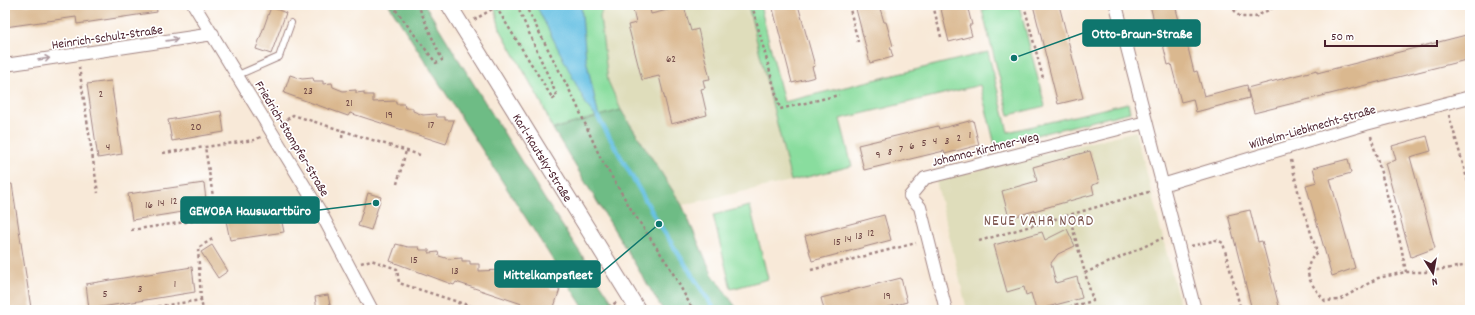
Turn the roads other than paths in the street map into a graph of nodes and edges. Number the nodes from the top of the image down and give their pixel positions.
1 (194, 5) edge
2 (449, 5) edge
3 (1116, 5) edge
4 (292, 24) dead end
5 (213, 34) junction
6 (5, 65) edge
7 (238, 75) junction
8 (1470, 97) edge
9 (1146, 122) junction
10 (1162, 185) junction
11 (372, 310) edge
12 (638, 310) edge
13 (946, 310) edge
14 (1195, 310) edge

1 - 5 street, Friedrich-Stampfer-Straße
2 - 12 street, Karl-Kautsky-Straße
3 - 9 street
4 - 7 lane
6 -> 5 street, Heinrich-Schulz-Straße
5 - 7 street, Friedrich-Stampfer-Straße
7 - 11 street, Friedrich-Stampfer-Straße
8 - 10 street, Wilhelm-Liebknecht-Straße
9 - 10 street
9 - 13 street, Johanna-Kirchner-Weg
10 - 14 street

